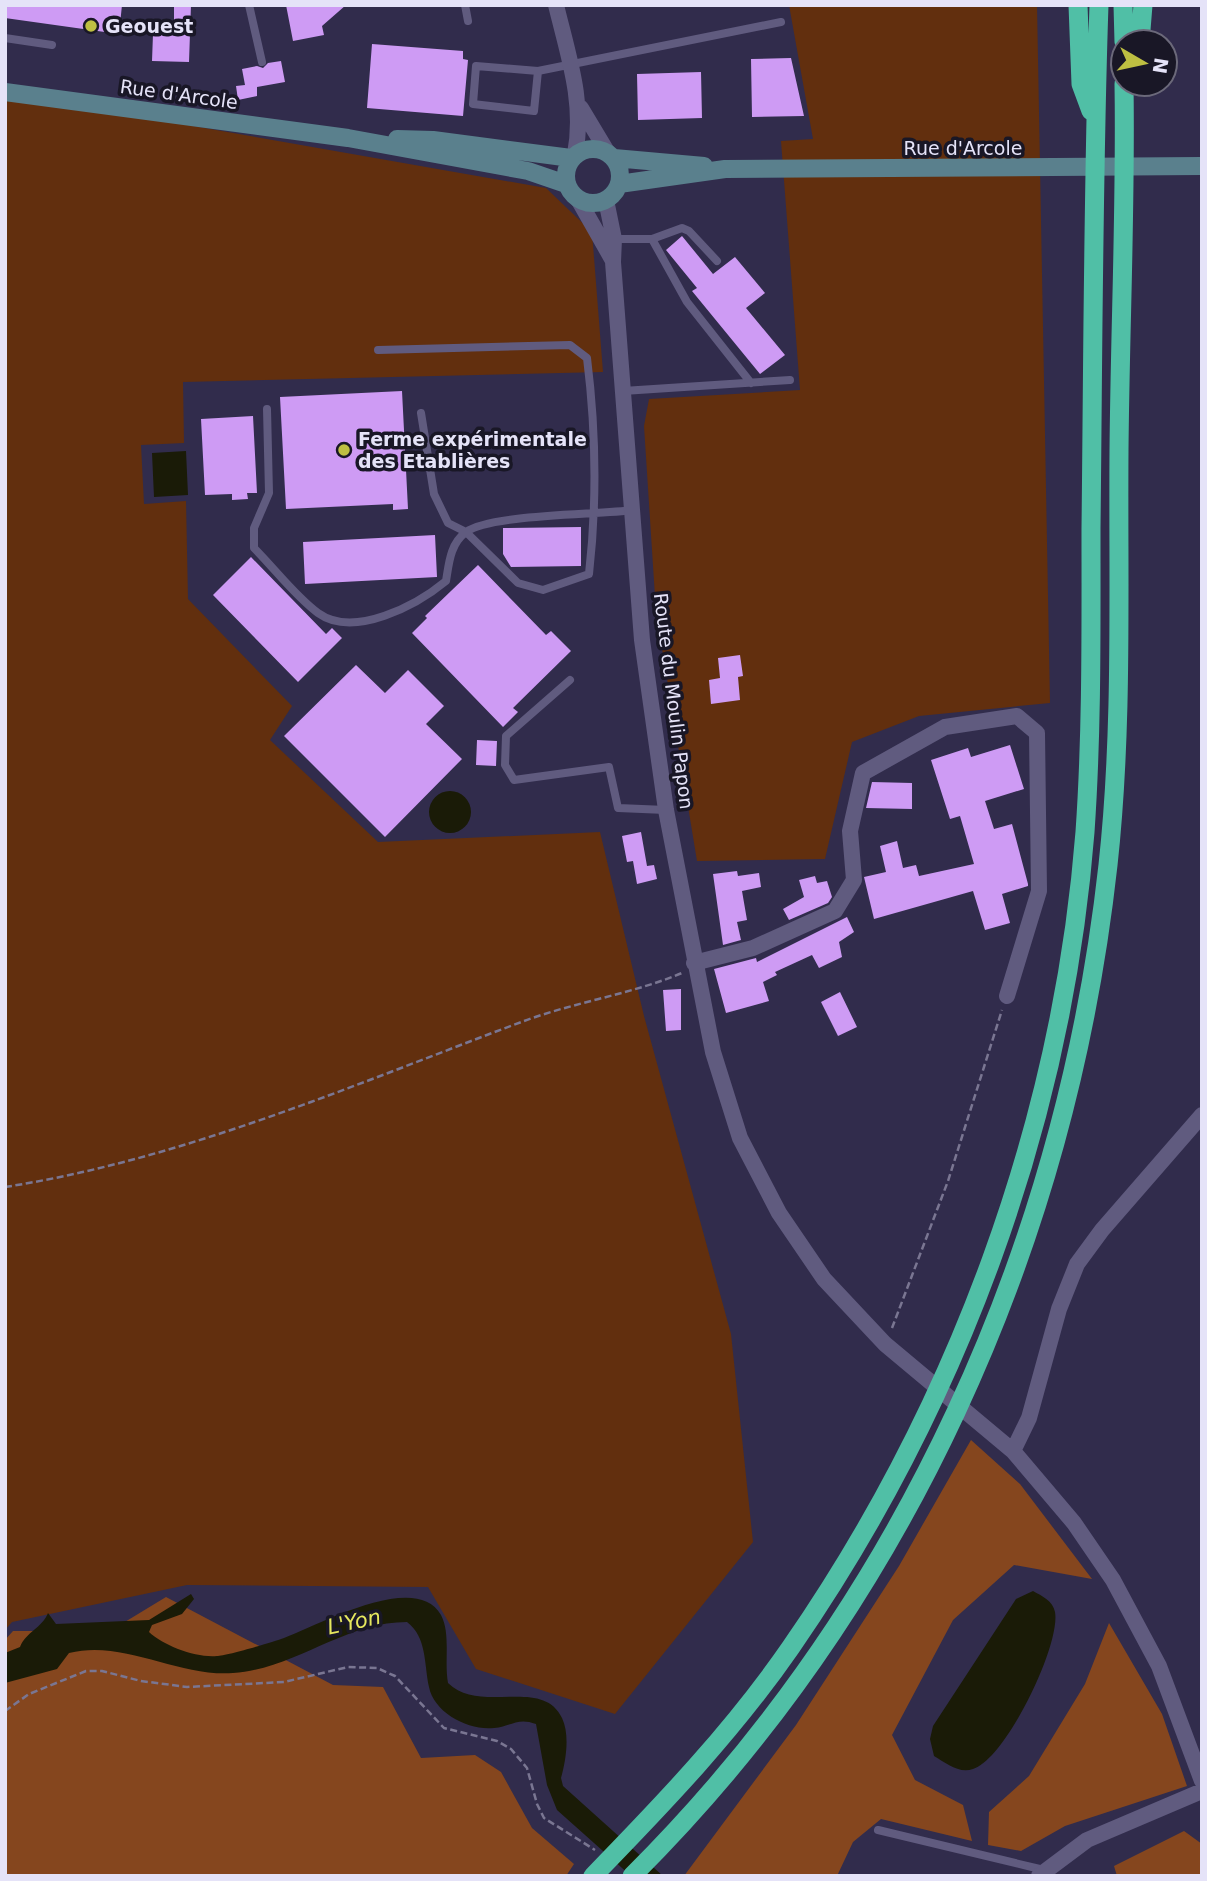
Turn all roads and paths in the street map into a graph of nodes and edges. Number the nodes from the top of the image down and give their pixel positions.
1 (249, 5) edge
2 (465, 5) edge
3 (556, 5) edge
4 (1078, 5) edge
5 (1099, 5) edge
6 (1123, 5) edge
7 (1143, 5) edge
8 (468, 21) dead end
9 (781, 22) dead end
10 (1124, 28) edge
11 (1141, 28) edge
12 (5, 38) edge
13 (52, 45) dead end
14 (261, 61) dead end
15 (570, 65) junction
16 (538, 71) junction
17 (5, 92) edge
18 (1124, 98) edge
19 (1132, 98) edge
20 (579, 103) junction
21 (1095, 123) junction
22 (1125, 129) junction
23 (348, 138) junction
24 (573, 156) junction
25 (611, 156) junction
26 (1202, 166) edge
27 (725, 169) junction
28 (566, 184) junction
29 (619, 184) junction
30 (578, 199) junction
31 (606, 200) junction
32 (614, 239) junction
33 (652, 239) junction
34 (717, 261) dead end
35 (612, 262) junction
36 (378, 350) dead end
37 (790, 380) dead end
38 (751, 383) junction
39 (623, 391) junction
40 (267, 409) dead end
41 (421, 413) dead end
42 (633, 510) junction
43 (596, 515) junction
44 (466, 532) junction
45 (569, 680) dead end
46 (666, 810) junction
47 (694, 963) junction
48 (1007, 996) joint
49 (1202, 1115) edge
50 (5, 1187) edge
51 (886, 1344) junction
52 (1013, 1451) junction
53 (5, 1712) edge
54 (1202, 1781) edge
55 (1202, 1791) edge
56 (878, 1830) dead end
57 (597, 1852) dead end
58 (1041, 1873) edge
59 (593, 1876) edge
60 (632, 1876) edge

1 - 14 lane
2 - 8 lane
3 - 15 street
4 - 21 highway
5 - 21 highway
6 - 10 highway
7 - 11 highway
9 - 15 lane
12 - 13 lane
15 - 16 lane
15 - 20 street
16 - 16 lane
17 - 23 main road, Rue d'Arcole
18 - 22 highway
19 - 22 highway
20 - 24 street
20 - 25 street
21 - 59 highway
22 - 60 highway
23 - 24 main road, Rue d'Arcole
23 - 28 main road, Rue d'Arcole
24 - 25 main road
24 - 28 main road
25 - 27 main road, Rue d'Arcole
25 - 29 main road
26 - 27 main road, Rue d'Arcole
27 - 29 main road, Rue d'Arcole
28 - 30 main road
29 - 31 main road
30 - 31 main road
30 - 35 street, Route du Moulin Papon
31 - 32 street, Route du Moulin Papon
32 - 33 lane
32 - 35 street, Route du Moulin Papon
33 - 34 lane
33 - 38 lane
35 - 39 street, Route du Moulin Papon
36 - 43 lane
37 - 38 lane
38 - 39 lane
39 - 42 street, Route du Moulin Papon
40 - 44 lane
41 - 44 lane
42 - 43 lane
42 - 46 street, Route du Moulin Papon
43 - 44 lane
43 - 44 lane
45 - 46 lane
46 - 47 street, Route du Moulin Papon
47 - 48 street
47 - 50 path
47 - 51 street, Route du Moulin Papon
48 - 51 path
49 - 52 street
51 - 52 street, Route du Moulin Papon
52 - 54 street, Route du Moulin Papon
53 - 57 path
55 - 58 street
56 - 58 lane

